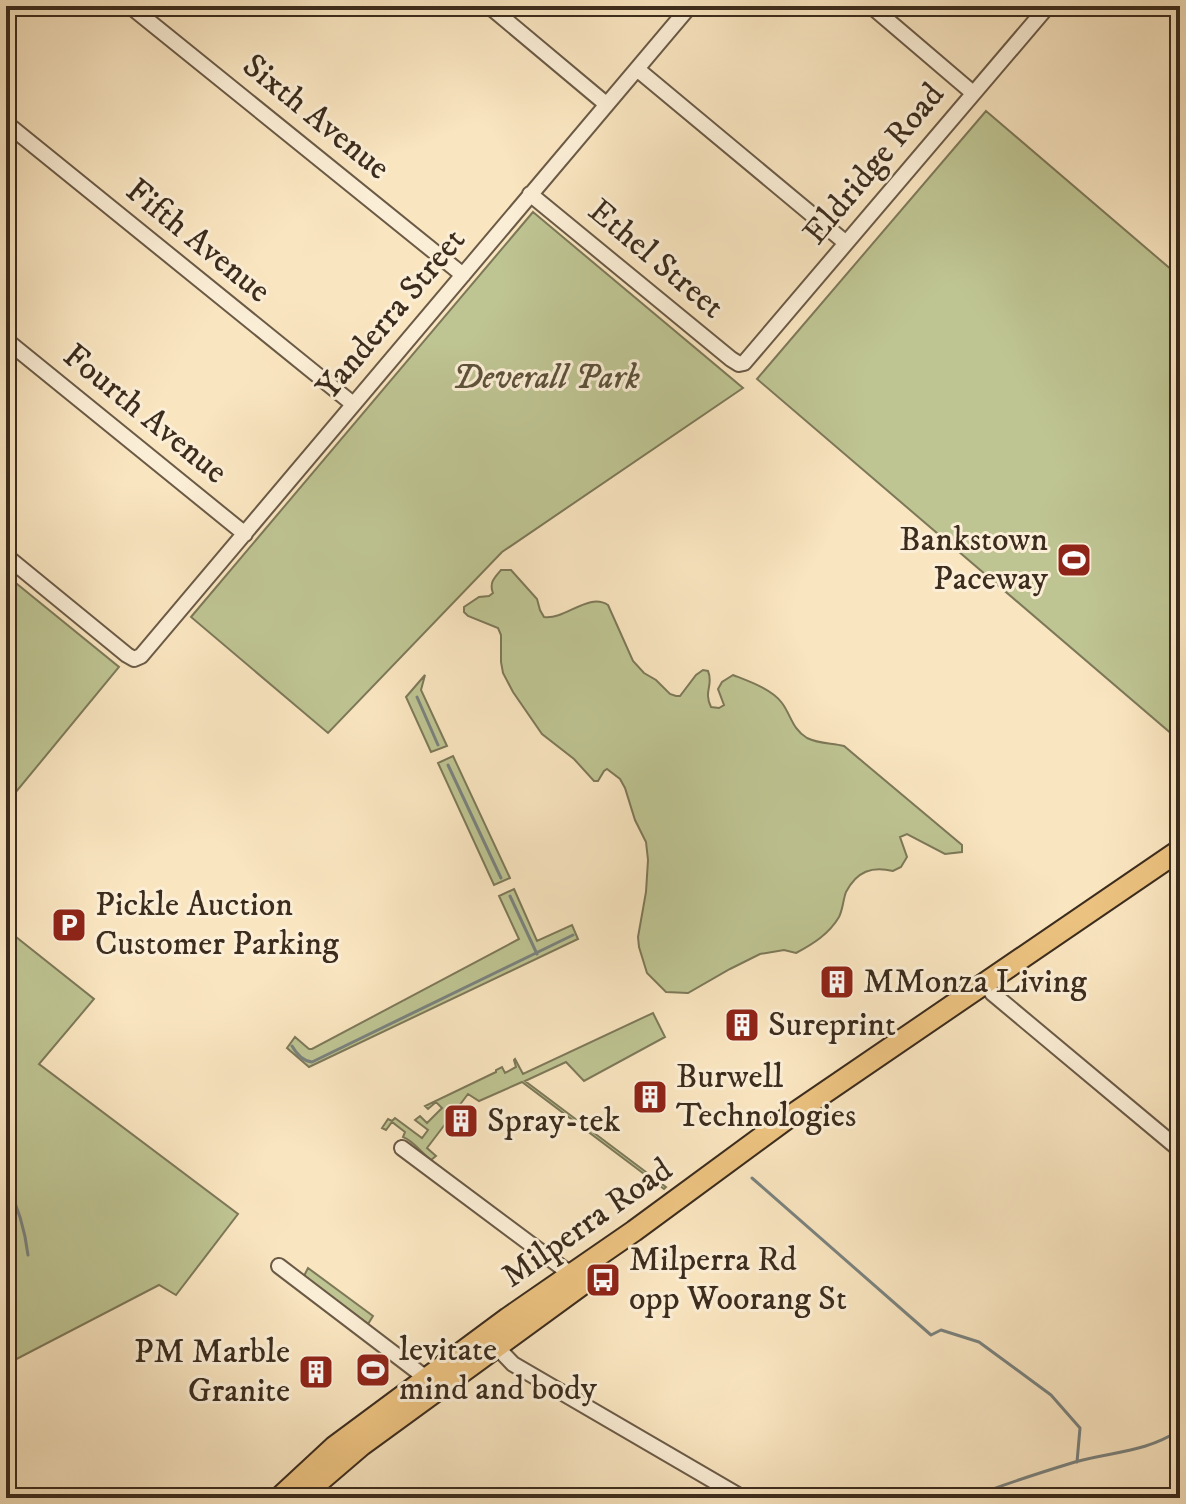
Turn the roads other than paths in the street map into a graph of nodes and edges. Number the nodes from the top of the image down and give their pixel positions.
1 (130, 6) edge
2 (489, 6) edge
3 (690, 6) edge
4 (871, 6) edge
5 (1048, 6) edge
6 (637, 69) junction
7 (973, 93) junction
8 (606, 104) junction
9 (6, 123) edge
10 (530, 194) junction
11 (846, 243) junction
12 (463, 275) junction
13 (6, 340) edge
14 (747, 362) joint
15 (353, 404) junction
16 (245, 534) junction
17 (6, 556) edge
18 (1180, 850) edge
19 (1180, 866) edge
20 (992, 993) junction
21 (402, 1148) dead end
22 (1180, 1150) edge
23 (279, 1266) dead end
24 (578, 1279) junction
25 (491, 1342) junction
26 (426, 1378) junction
27 (279, 1498) edge
28 (300, 1498) edge
29 (743, 1498) edge

1 - 12 street, Sixth Avenue
2 - 8 street
3 - 6 street, Yanderra Street
4 - 7 street
5 - 7 street, Eldridge Road
6 - 8 street, Yanderra Street
6 - 11 street
7 - 11 street, Eldridge Road
8 - 10 street, Yanderra Street
9 - 15 street, Fifth Avenue
10 - 12 street, Yanderra Street
10 - 14 street, Ethel Street
11 - 14 street, Eldridge Road
12 - 15 street, Yanderra Street
13 - 16 street, Fourth Avenue
15 - 16 street, Yanderra Street
16 - 17 street, Yanderra Street
18 - 24 highway, Milperra Road
19 - 20 highway, Milperra Road
20 - 22 street
20 - 24 highway, Milperra Road
21 - 24 street
23 - 26 street
24 - 25 highway, Milperra Road
25 - 26 highway, Milperra Road
25 - 28 highway, Milperra Road
25 - 29 street
26 - 27 highway, Milperra Road

